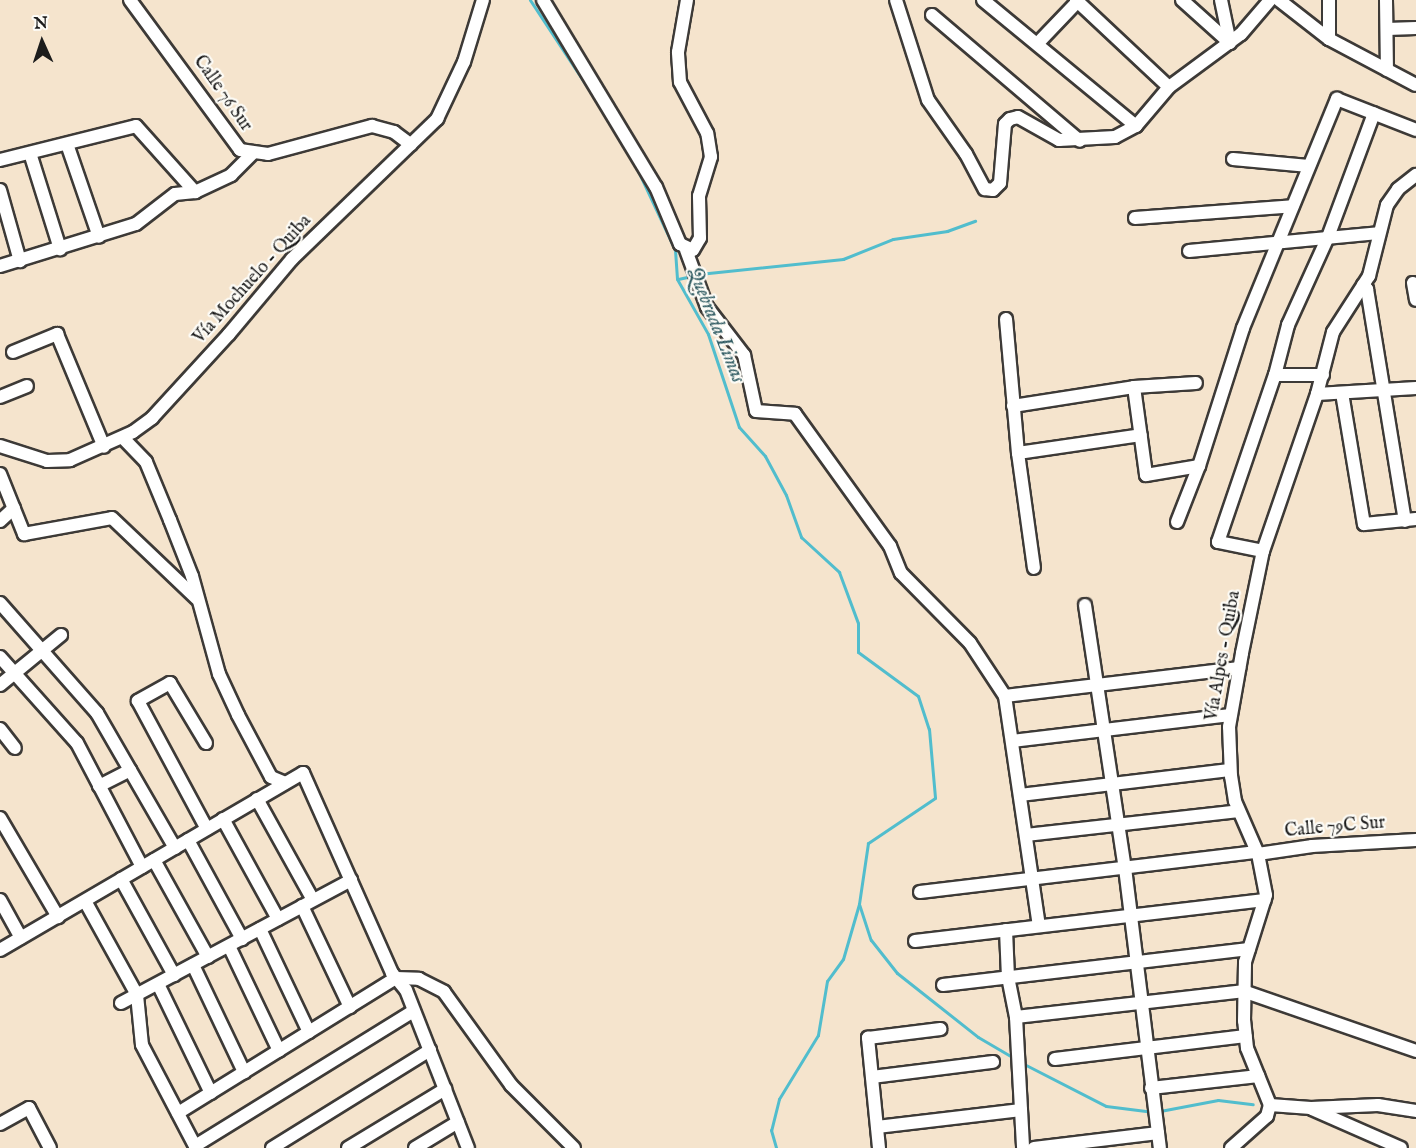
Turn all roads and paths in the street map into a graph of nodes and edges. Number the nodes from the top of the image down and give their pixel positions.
1 (130, 0) edge
2 (483, 0) edge
3 (543, 0) edge
4 (687, 0) edge
5 (896, 0) edge
6 (983, 0) edge
7 (1077, 0) edge
8 (1182, 0) edge
9 (1221, 0) edge
10 (1270, 0) edge
11 (1279, 0) edge
12 (1329, 0) edge
13 (1386, 0) edge
14 (932, 15) dead end
15 (1416, 28) edge
16 (1387, 29) junction
17 (1329, 39) junction
18 (1038, 43) junction
19 (1230, 43) junction
20 (1387, 70) junction
21 (1416, 85) edge
22 (1169, 87) junction
23 (1374, 113) junction
24 (1136, 126) junction
25 (1416, 130) edge
26 (1080, 141) junction
27 (67, 144) junction
28 (411, 145) junction
29 (30, 153) junction
30 (252, 154) junction
31 (1233, 159) dead end
32 (0, 160) edge
33 (1309, 166) junction
34 (1416, 176) edge
35 (0, 190) edge
36 (195, 192) junction
37 (1293, 206) junction
38 (1135, 218) dead end
39 (1378, 233) junction
40 (99, 237) junction
41 (1328, 237) junction
42 (1275, 244) junction
43 (60, 249) junction
44 (686, 250) junction
45 (1189, 251) dead end
46 (20, 261) junction
47 (0, 266) edge
48 (1413, 283) dead end
49 (1363, 285) junction
50 (1416, 300) edge
51 (1006, 319) dead end
52 (13, 352) dead end
53 (1275, 375) junction
54 (1323, 375) junction
55 (1196, 382) dead end
56 (27, 387) dead end
57 (1134, 387) junction
58 (1416, 388) edge
59 (1384, 390) junction
60 (1342, 393) junction
61 (1317, 394) junction
62 (0, 398) edge
63 (1013, 406) junction
64 (1141, 435) junction
65 (123, 438) junction
66 (0, 446) edge
67 (104, 447) junction
68 (1018, 453) junction
69 (1199, 466) junction
70 (0, 474) edge
71 (14, 508) junction
72 (1411, 520) edge
73 (0, 521) edge
74 (1178, 522) dead end
75 (1263, 551) junction
76 (1034, 568) dead end
77 (198, 600) junction
78 (0, 603) edge
79 (1085, 605) dead end
80 (61, 635) dead end
81 (42, 651) junction
82 (0, 657) edge
83 (1239, 669) junction
84 (15, 673) junction
85 (0, 685) edge
86 (1097, 685) junction
87 (1005, 696) junction
88 (1230, 715) junction
89 (0, 729) edge
90 (1104, 730) junction
91 (1012, 741) junction
92 (206, 743) dead end
93 (15, 748) dead end
94 (130, 770) junction
95 (1230, 770) junction
96 (285, 783) junction
97 (1112, 784) junction
98 (99, 786) junction
99 (1020, 795) junction
100 (257, 800) junction
101 (1239, 811) junction
102 (0, 818) edge
103 (223, 819) junction
104 (1118, 825) junction
105 (207, 829) junction
106 (1026, 836) junction
107 (188, 840) junction
108 (1416, 840) edge
109 (175, 848) junction
110 (1257, 853) junction
111 (154, 860) junction
112 (142, 867) junction
113 (1125, 868) junction
114 (121, 879) junction
115 (1033, 879) junction
116 (351, 880) junction
117 (920, 892) dead end
118 (0, 900) edge
119 (1265, 900) junction
120 (85, 901) junction
121 (307, 903) junction
122 (58, 916) junction
123 (1130, 916) junction
124 (278, 919) junction
125 (1039, 926) junction
126 (260, 929) junction
127 (1006, 930) junction
128 (21, 938) junction
129 (242, 939) junction
130 (915, 941) dead end
131 (229, 946) junction
132 (1249, 949) junction
133 (0, 951) edge
134 (208, 957) junction
135 (1134, 962) junction
136 (193, 965) junction
137 (174, 975) junction
138 (1008, 977) junction
139 (396, 978) junction
140 (158, 984) junction
141 (943, 984) dead end
142 (1244, 991) junction
143 (137, 995) junction
144 (1140, 1003) junction
145 (121, 1004) dead end
146 (350, 1007) junction
147 (414, 1011) junction
148 (1016, 1017) junction
149 (940, 1029) dead end
150 (309, 1032) junction
151 (1246, 1036) junction
152 (1146, 1048) junction
153 (279, 1050) junction
154 (430, 1050) junction
155 (1416, 1051) edge
156 (1055, 1059) dead end
157 (993, 1062) dead end
158 (244, 1072) junction
159 (1258, 1076) junction
160 (872, 1077) junction
161 (1151, 1088) junction
162 (445, 1089) junction
163 (211, 1093) junction
164 (1270, 1104) junction
165 (0, 1108) edge
166 (1311, 1108) junction
167 (1021, 1110) junction
168 (1416, 1111) edge
169 (178, 1113) junction
170 (3, 1122) edge
171 (458, 1122) junction
172 (877, 1126) junction
173 (1158, 1134) junction
174 (1111, 1144) edge
175 (1066, 1146) edge
176 (196, 1147) edge
177 (50, 1148) edge
178 (272, 1148) edge
179 (348, 1148) edge
180 (415, 1148) edge
181 (468, 1148) edge
182 (574, 1148) edge
183 (879, 1148) edge
184 (1023, 1148) edge
185 (1034, 1148) edge
186 (1160, 1148) edge
187 (1231, 1148) edge
188 (1401, 1148) edge

1 - 30 street, Calle 76 Sur
2 - 28 street, Vía Mochuelo - Quiba
3 - 44 street
4 - 44 street
5 - 26 street
6 - 18 street
7 - 18 street
7 - 22 street
8 - 19 street
9 - 19 street
10 - 19 street
11 - 17 street
12 - 17 street
13 - 16 street
14 - 26 street
15 - 16 street
16 - 20 street
17 - 20 street
18 - 24 street
19 - 22 street
20 - 21 street
22 - 24 street
23 - 25 street
23 - 33 street
23 - 41 street
24 - 26 street
27 - 29 street
27 - 36 street
27 - 40 street
28 - 30 street, Calle 76 Sur
28 - 65 street, Vía Mochuelo - Quiba
29 - 32 street
29 - 43 street
30 - 36 street
31 - 33 street
33 - 37 street
34 - 39 street, Vía Alpes - Quiba
35 - 46 street
36 - 40 street
37 - 38 street
37 - 42 street
39 - 41 street
39 - 49 street, Vía Alpes - Quiba
40 - 43 street
41 - 42 street
41 - 53 street
42 - 45 street
42 - 69 street
43 - 46 street
44 - 87 street
46 - 47 street
48 - 50 street
49 - 54 street, Vía Alpes - Quiba
49 - 59 street
51 - 63 street
52 - 67 street
53 - 54 street
53 - 75 street
54 - 61 street, Vía Alpes - Quiba
55 - 57 street
56 - 62 street
57 - 63 street
57 - 64 street
58 - 59 street
59 - 60 street
59 - 72 street
60 - 61 street
60 - 72 street
61 - 75 street, Vía Alpes - Quiba
63 - 68 street
64 - 68 street
64 - 69 street
65 - 67 street, Vía Mochuelo - Quiba
65 - 77 street
66 - 67 street, Vía Mochuelo - Quiba
68 - 76 street
69 - 74 street
70 - 71 street
71 - 73 street
71 - 77 street
75 - 83 street, Vía Alpes - Quiba
77 - 96 street
78 - 81 street
79 - 86 street
80 - 81 street
81 - 84 street
81 - 94 street
82 - 84 street
83 - 86 street
83 - 88 street, Vía Alpes - Quiba
84 - 85 street
84 - 98 street
86 - 87 street
86 - 90 street
87 - 91 street
88 - 90 street
88 - 95 street, Vía Alpes - Quiba
89 - 93 street
90 - 91 street
90 - 97 street
91 - 99 street
92 - 105 street
94 - 98 street
94 - 109 street
95 - 97 street
95 - 101 street, Vía Alpes - Quiba
96 - 100 street
96 - 116 street
97 - 99 street
97 - 104 street
98 - 112 street
99 - 106 street
100 - 103 street
100 - 121 street
101 - 104 street
101 - 110 street, Vía Alpes - Quiba
102 - 122 street
103 - 105 street
103 - 124 street
104 - 106 street
104 - 113 street
105 - 107 street
106 - 115 street
107 - 109 street
107 - 129 street
108 - 110 street, Calle 79C Sur
109 - 111 street
110 - 113 street, Calle 79C Sur
110 - 119 street, Vía Alpes - Quiba
111 - 112 street
111 - 134 street
112 - 114 street
113 - 115 street, Calle 79C Sur
113 - 123 street
114 - 120 street
114 - 137 street
115 - 117 street, Calle 79C Sur
115 - 125 street
116 - 121 street
116 - 139 street
118 - 128 street
119 - 123 street
119 - 132 street, Vía Alpes - Quiba
120 - 122 street
120 - 143 street
121 - 124 street
121 - 146 street
122 - 128 street
123 - 125 street
123 - 135 street
124 - 126 street
125 - 127 street
126 - 129 street
126 - 150 street
127 - 130 street
127 - 138 street
128 - 133 street
129 - 131 street
131 - 134 street
131 - 153 street
132 - 135 street
132 - 142 street, Vía Alpes - Quiba
134 - 136 street
135 - 138 street
135 - 144 street
136 - 137 street
136 - 158 street
137 - 140 street
138 - 141 street
138 - 148 street
139 - 146 street
139 - 147 street
139 - 182 street
140 - 143 street
140 - 163 street
142 - 144 street
142 - 151 street, Vía Alpes - Quiba
142 - 155 street
143 - 145 street
143 - 169 street
144 - 148 street
144 - 152 street
146 - 150 street
147 - 154 street
147 - 176 street
148 - 167 street
149 - 160 street
150 - 153 street
151 - 152 street
151 - 159 street, Vía Alpes - Quiba
152 - 156 street
152 - 161 street
153 - 158 street
154 - 162 street
154 - 178 street
157 - 160 street
158 - 163 street
159 - 161 street
159 - 164 street, Vía Alpes - Quiba
160 - 172 street
161 - 173 street
162 - 171 street
162 - 179 street
163 - 169 street
164 - 166 street
164 - 187 street
165 - 170 street
166 - 168 street
166 - 188 street
167 - 172 street
167 - 184 street
169 - 176 street
170 - 177 street
171 - 180 street
171 - 181 street
172 - 183 street
173 - 174 street
173 - 186 street
174 - 175 street
175 - 185 street

